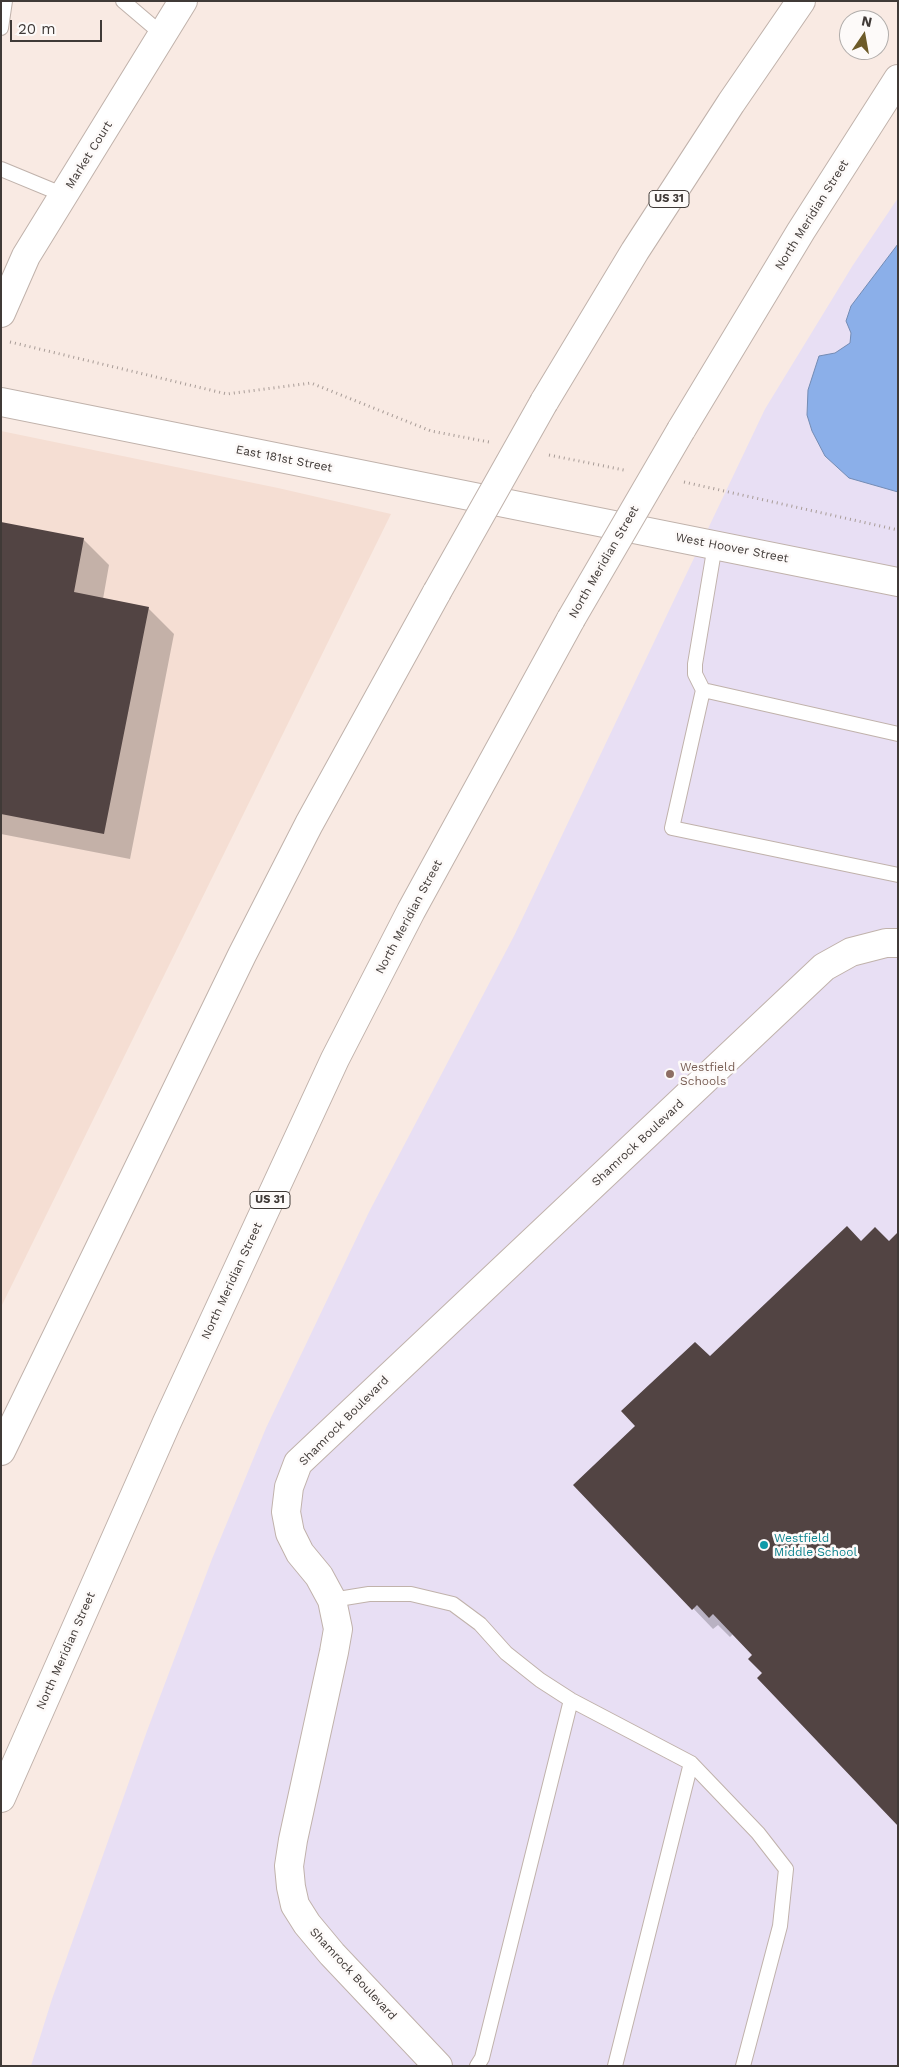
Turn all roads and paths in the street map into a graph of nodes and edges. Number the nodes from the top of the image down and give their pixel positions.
1 (5, 1) edge
2 (123, 1) edge
3 (183, 1) edge
4 (801, 1) edge
5 (1, 28) edge
6 (163, 35) junction
7 (898, 79) edge
8 (1, 169) edge
9 (64, 195) junction
10 (1, 313) edge
11 (1, 340) edge
12 (1, 402) edge
13 (498, 444) dead end
14 (546, 454) dead end
15 (633, 472) dead end
16 (681, 482) dead end
17 (567, 515) joint
18 (898, 530) edge
19 (715, 545) junction
20 (898, 582) edge
21 (703, 690) junction
22 (898, 734) edge
23 (898, 875) edge
24 (898, 943) edge
25 (1, 1451) edge
26 (332, 1600) junction
27 (571, 1700) junction
28 (691, 1763) junction
29 (1, 1798) edge
30 (438, 2066) edge
31 (477, 2066) edge
32 (615, 2066) edge
33 (743, 2066) edge

1 - 5 lane
2 - 6 lane
3 - 6 main road, Market Court
4 - 25 main road, US 31, bridge
6 - 9 main road, Market Court
7 - 29 main road, North Meridian Street / US 31, bridge
8 - 9 lane
9 - 10 main road, Market Court
11 - 13 path
12 - 17 main road, East 181st Street
14 - 15 path
16 - 18 path
17 - 19 main road, West Hoover Street
19 - 20 main road, West Hoover Street
19 - 21 lane
21 - 22 lane
21 - 23 lane
24 - 26 main road, Shamrock Boulevard
26 - 27 lane
26 - 30 main road, Shamrock Boulevard
27 - 28 lane
27 - 31 lane
28 - 32 lane
28 - 33 lane

